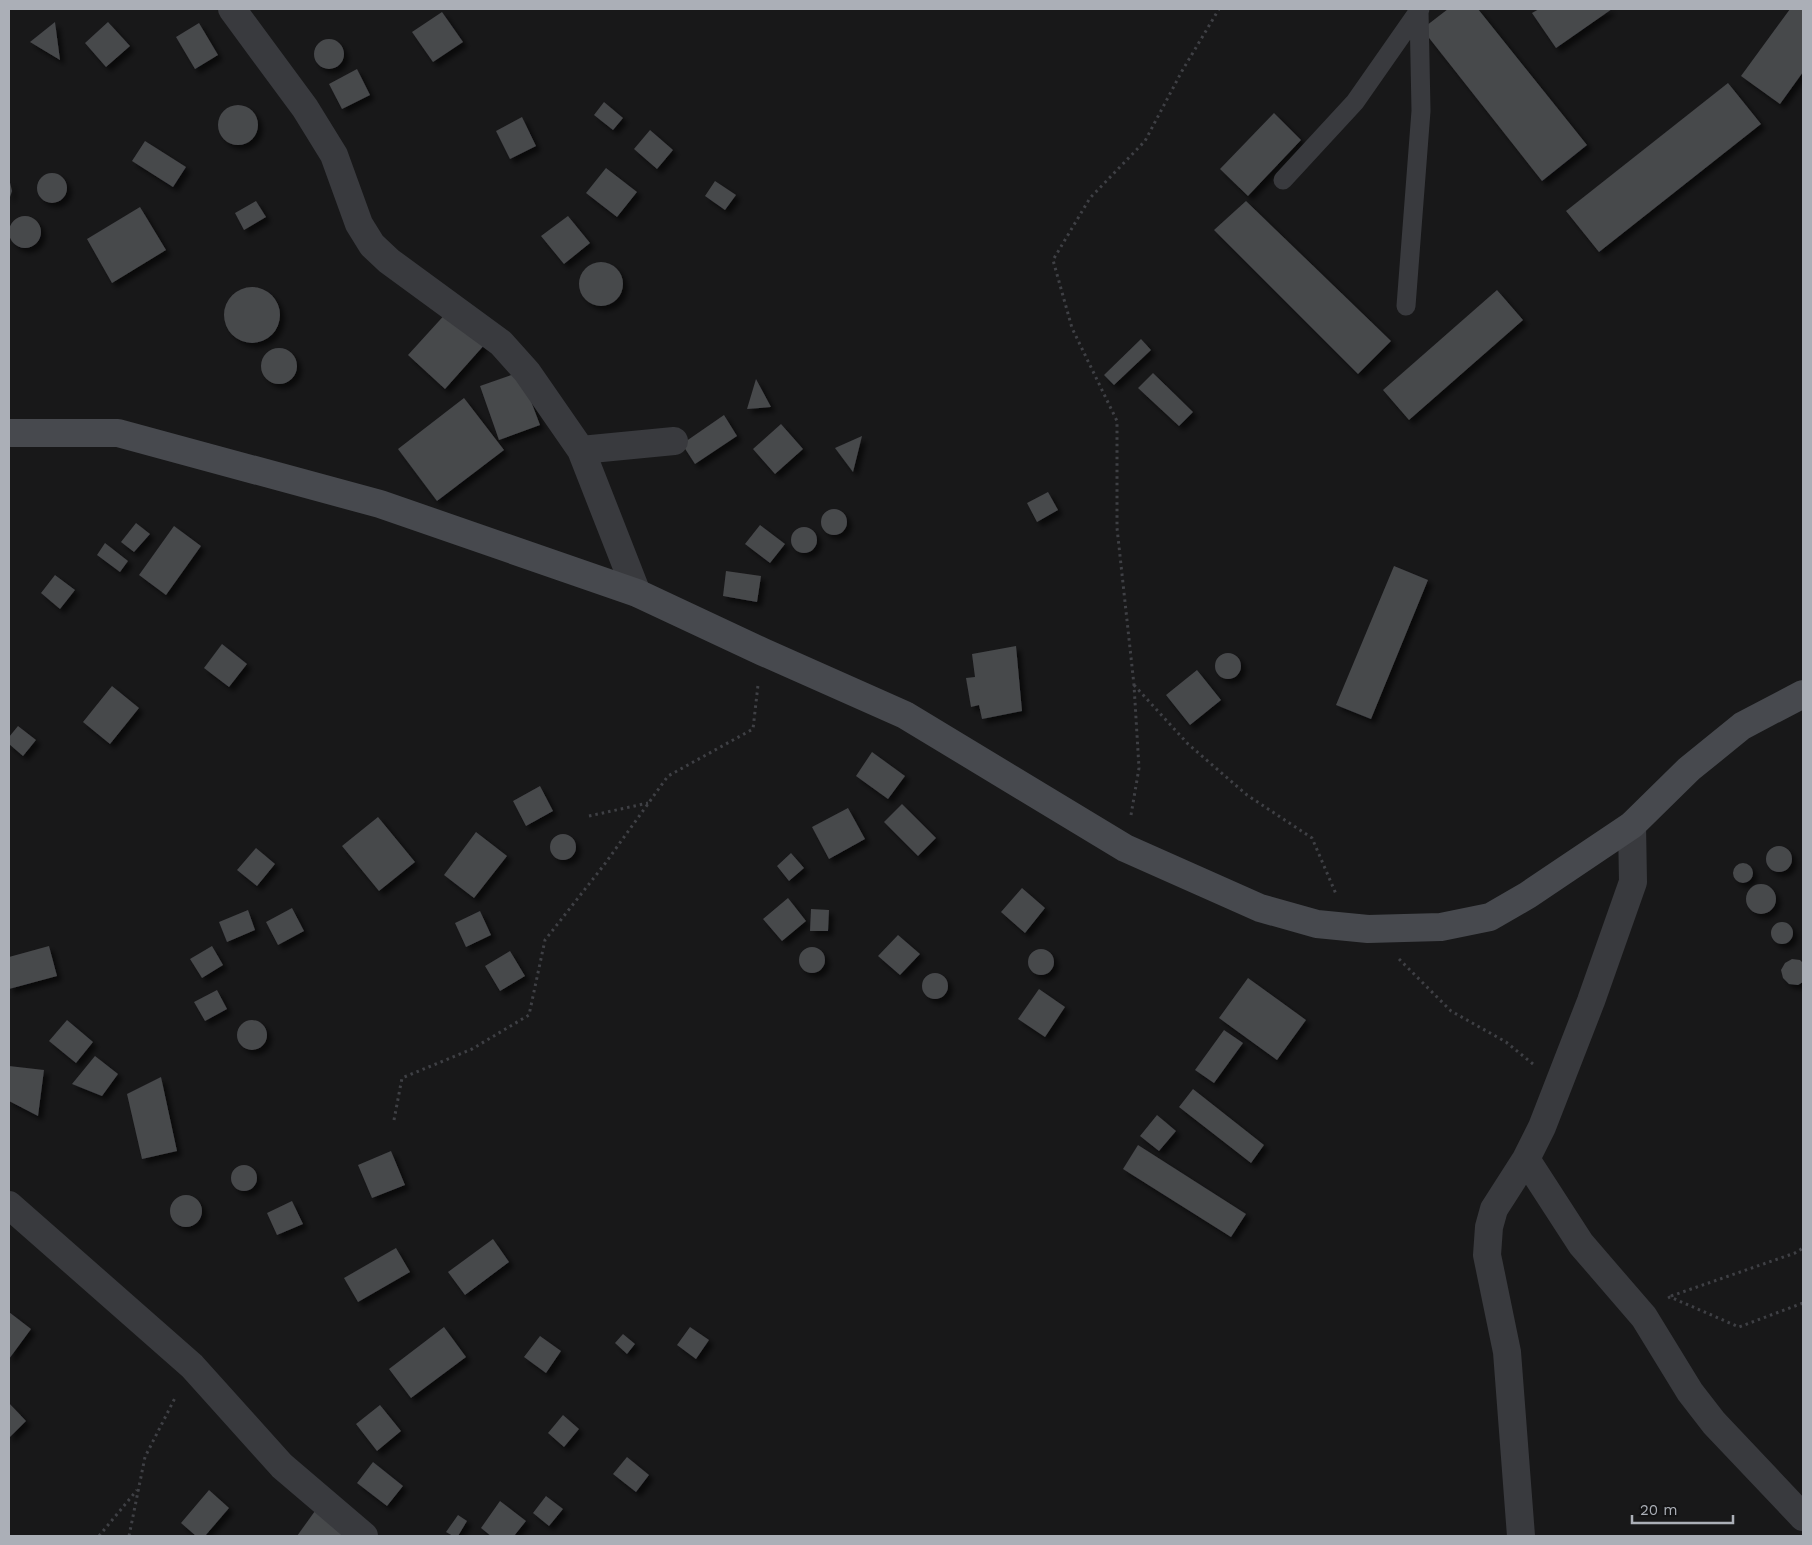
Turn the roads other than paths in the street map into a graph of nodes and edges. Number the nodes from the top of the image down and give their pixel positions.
1 (232, 9) edge
2 (1420, 9) edge
3 (1283, 180) dead end
4 (1406, 306) dead end
5 (9, 433) edge
6 (674, 441) dead end
7 (581, 450) junction
8 (637, 593) junction
9 (1803, 694) edge
10 (1632, 825) junction
11 (1526, 1159) junction
12 (9, 1205) edge
13 (1803, 1517) edge
14 (364, 1536) edge
15 (1521, 1536) edge

1 - 7 street
2 - 3 lane
2 - 4 lane
5 - 8 street
6 - 7 street
7 - 8 street
8 - 10 street
9 - 10 street
10 - 11 street
11 - 13 street
11 - 15 street
12 - 14 street

